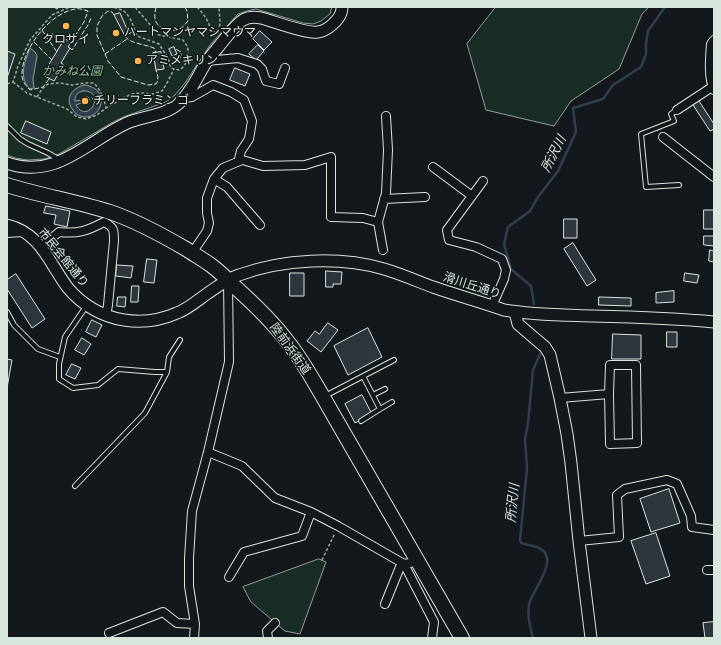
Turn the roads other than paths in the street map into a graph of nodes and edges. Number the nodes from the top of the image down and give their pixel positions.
1 (342, 7) edge
2 (714, 40) edge
3 (208, 61) junction
4 (284, 68) dead end
5 (713, 88) edge
6 (184, 98) junction
7 (677, 110) joint
8 (386, 116) dead end
9 (7, 126) edge
10 (663, 137) dead end
11 (242, 160) junction
12 (62, 161) junction
13 (7, 164) edge
14 (433, 167) dead end
15 (714, 177) edge
16 (214, 179) junction
17 (483, 181) dead end
18 (7, 185) edge
19 (679, 185) dead end
20 (472, 196) junction
21 (425, 197) dead end
22 (384, 200) junction
23 (378, 222) junction
24 (7, 225) edge
25 (260, 225) dead end
26 (24, 232) junction
27 (7, 233) edge
28 (41, 247) junction
29 (383, 250) dead end
30 (192, 253) junction
31 (228, 280) junction
32 (87, 305) junction
33 (492, 306) junction
34 (7, 312) edge
35 (515, 312) junction
36 (106, 316) junction
37 (714, 322) edge
38 (180, 340) dead end
39 (60, 357) junction
40 (394, 360) dead end
41 (167, 372) junction
42 (363, 376) junction
43 (385, 389) dead end
44 (609, 394) junction
45 (373, 395) junction
46 (323, 397) junction
47 (560, 398) junction
48 (392, 402) dead end
49 (380, 409) junction
50 (360, 420) dead end
51 (208, 452) junction
52 (75, 486) dead end
53 (311, 512) junction
54 (714, 530) edge
55 (579, 541) junction
56 (417, 560) junction
57 (404, 564) junction
58 (229, 578) dead end
59 (385, 604) dead end
60 (275, 623) dead end
61 (195, 624) junction
62 (109, 633) dead end
63 (194, 638) edge
64 (268, 638) edge
65 (432, 638) edge
66 (462, 638) edge
67 (591, 638) edge

1 - 3 street
2 - 5 street
3 - 4 street
3 - 6 street
5 - 7 street
6 - 11 street
6 - 12 street
7 - 19 lane
8 - 22 street
9 - 12 lane
10 - 15 street
11 - 16 street
11 - 23 street
12 - 13 street
14 - 20 street
16 - 25 street
16 - 30 street
17 - 20 street
18 - 30 highway, 陸前浜街道
20 - 33 street
21 - 22 street
22 - 23 street
23 - 29 street
24 - 26 street, 市民会館通り
26 - 27 street
26 - 28 street, 市民会館通り
28 - 32 street, 市民会館通り
28 - 36 street
30 - 31 highway, 陸前浜街道
31 - 33 street, 滑川丘通り
31 - 36 street, 市民会館通り
31 - 46 highway, 陸前浜街道
31 - 51 street
32 - 36 street, 市民会館通り
32 - 39 lane
33 - 35 street, 滑川丘通り
34 - 39 lane
35 - 37 street, 滑川丘通り
35 - 47 street
38 - 41 lane
39 - 41 lane
40 - 42 lane
41 - 52 lane
42 - 45 lane
42 - 46 lane
43 - 45 lane
44 - 44 street
44 - 47 street
45 - 49 lane
46 - 56 highway, 陸前浜街道
47 - 55 street
48 - 49 lane
49 - 50 lane
51 - 53 street
51 - 61 street
53 - 57 street
53 - 58 street
54 - 55 street
55 - 67 street
56 - 57 street
56 - 66 highway, 陸前浜街道
57 - 59 street
57 - 65 street
60 - 64 street
61 - 62 street
61 - 63 street

